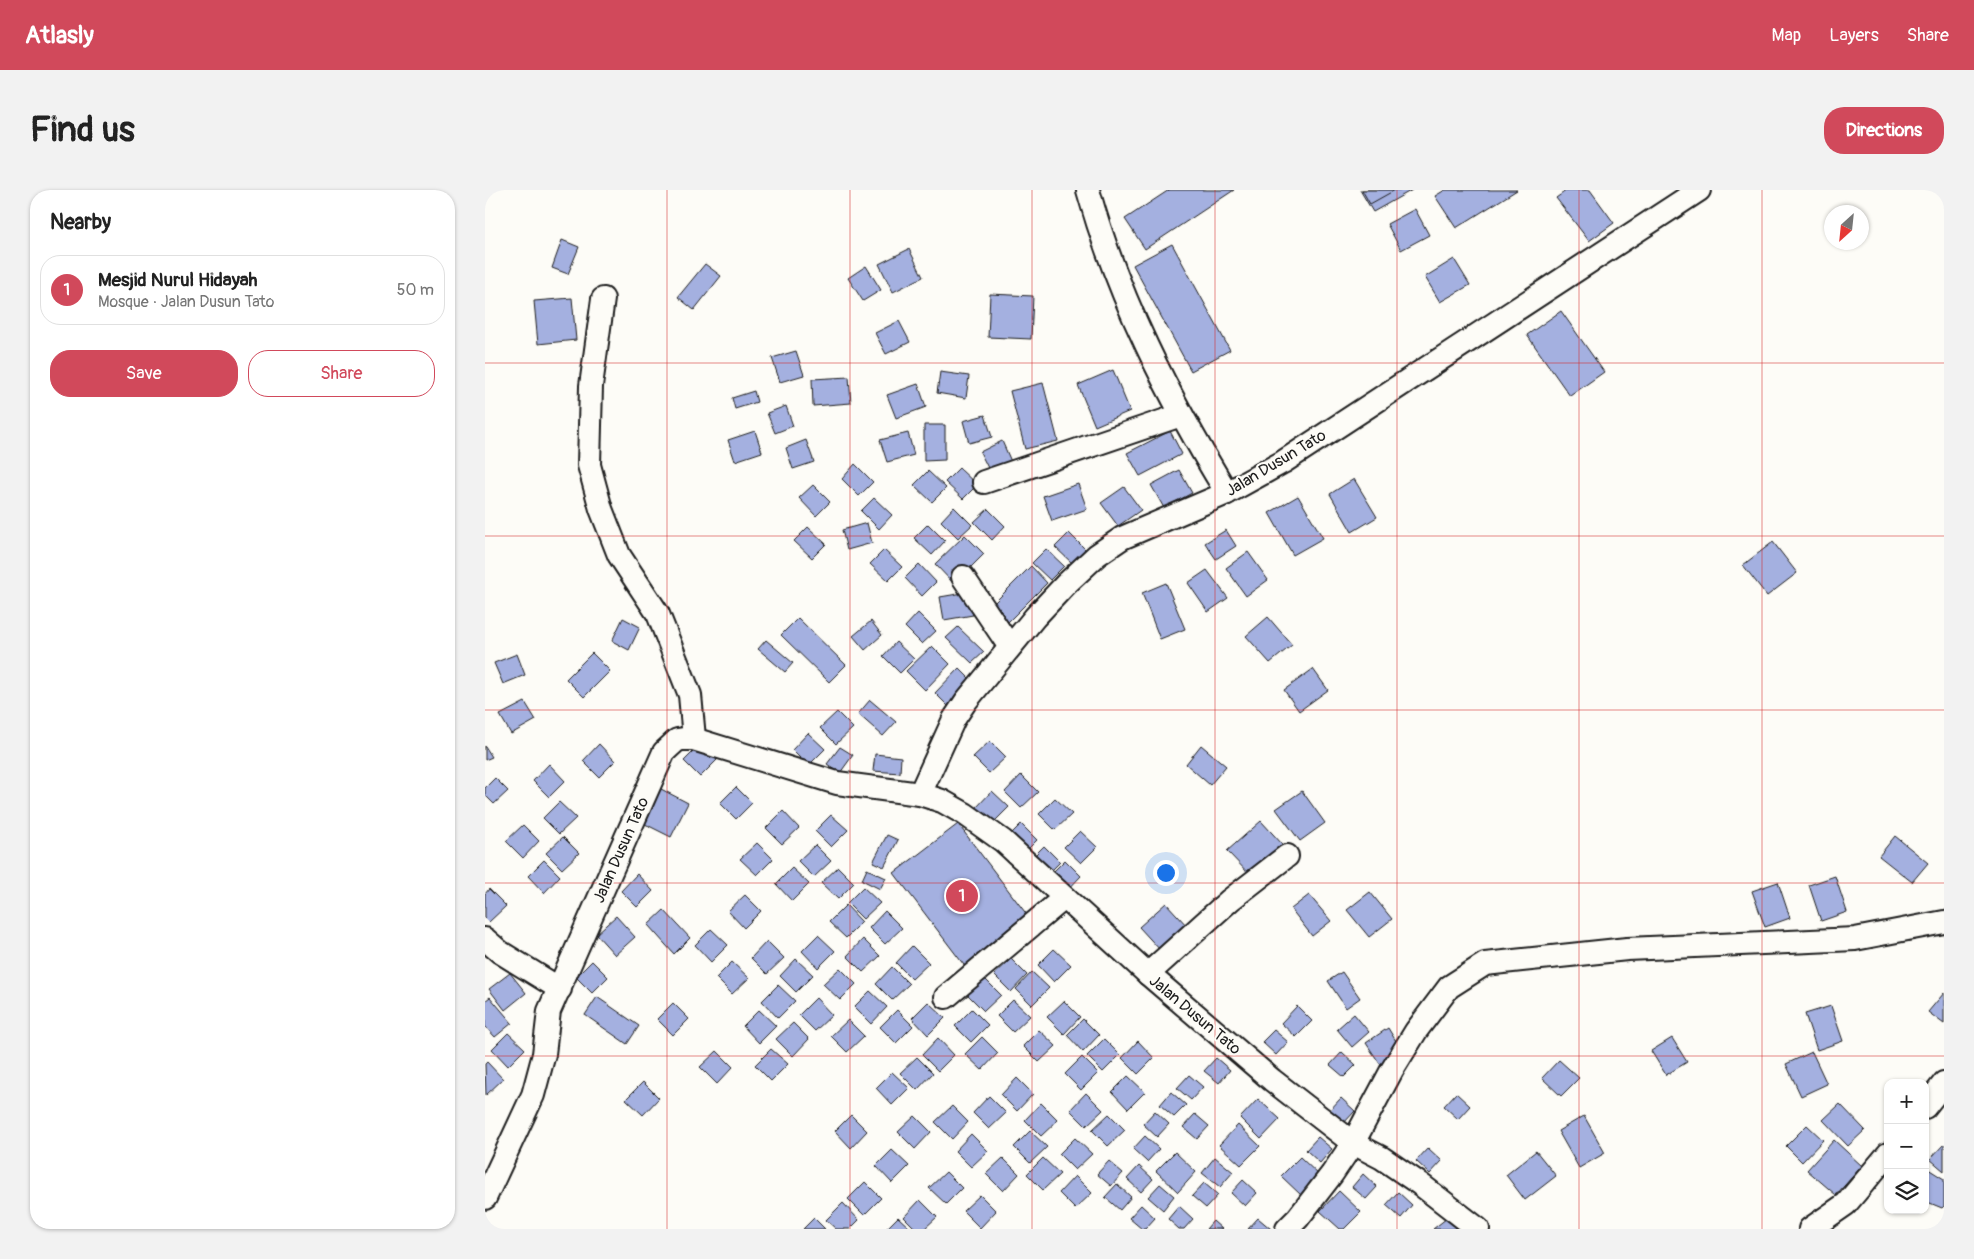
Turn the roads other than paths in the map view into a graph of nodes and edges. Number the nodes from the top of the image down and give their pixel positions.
1 (1088, 190) edge
2 (1699, 190) edge
3 (603, 299) dead end
4 (1181, 414) junction
5 (984, 482) dead end
6 (1227, 493) junction
7 (963, 577) dead end
8 (1010, 647) junction
9 (694, 738) junction
10 (920, 794) junction
11 (1287, 856) dead end
12 (1064, 898) junction
13 (1944, 922) edge
14 (485, 939) edge
15 (1148, 974) junction
16 (560, 990) junction
17 (946, 998) dead end
18 (1944, 1083) edge
19 (1929, 1102) edge
20 (1353, 1143) junction
21 (1884, 1159) edge
22 (485, 1198) edge
23 (1287, 1229) edge
24 (1478, 1229) edge
25 (1810, 1229) edge

1 - 4 street
2 - 6 street, Jalan Dusun Tato
3 - 9 street
4 - 5 street
4 - 6 street
6 - 8 street, Jalan Dusun Tato
7 - 8 street
8 - 10 street, Jalan Dusun Tato
9 - 10 street, Jalan Dusun Tato
9 - 16 street, Jalan Dusun Tato
10 - 12 street, Jalan Dusun Tato
11 - 15 street
12 - 15 street, Jalan Dusun Tato
12 - 17 street
13 - 20 street
14 - 16 street
15 - 20 street, Jalan Dusun Tato
16 - 22 street, Jalan Dusun Tato
18 - 19 street
20 - 23 street
20 - 24 street, Jalan Dusun Tato
21 - 25 street

